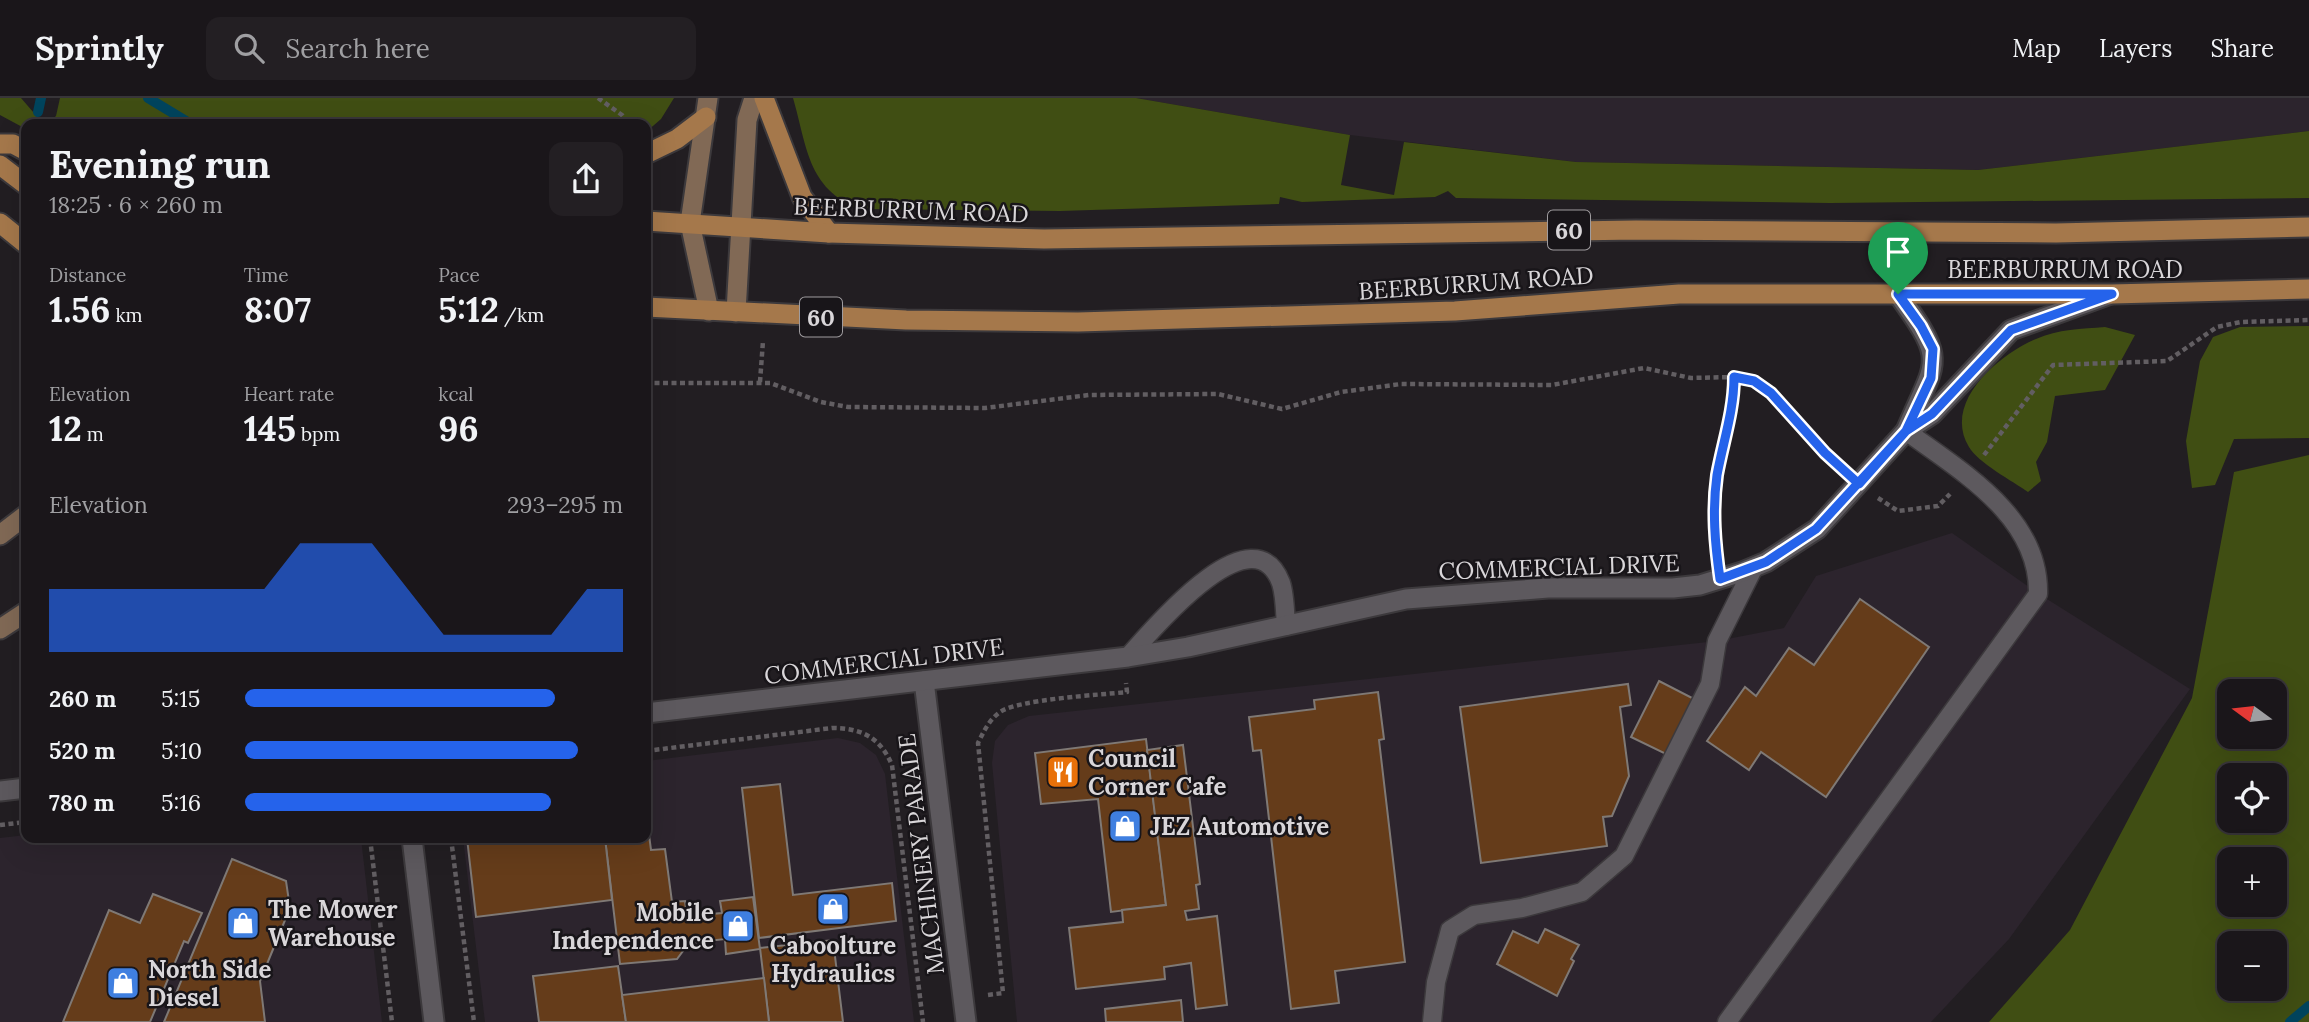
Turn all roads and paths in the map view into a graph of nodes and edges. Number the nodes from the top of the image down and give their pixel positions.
1 (598, 98) edge
2 (754, 98) edge
3 (764, 98) edge
4 (707, 107) edge
5 (625, 119) edge
6 (0, 144) edge
7 (21, 148) edge
8 (651, 152) edge
9 (0, 165) edge
10 (21, 181) edge
11 (651, 220) edge
12 (0, 223) edge
13 (690, 223) junction
14 (2309, 227) edge
15 (741, 228) junction
16 (829, 233) junction
17 (21, 240) edge
18 (2309, 289) edge
19 (1898, 294) junction
20 (2112, 294) junction
21 (651, 307) edge
22 (709, 311) junction
23 (736, 312) junction
24 (2309, 320) edge
25 (763, 341) dead end
26 (1734, 377) junction
27 (760, 382) junction
28 (651, 383) edge
29 (1906, 431) junction
30 (1968, 477) junction
31 (1859, 484) junction
32 (21, 519) edge
33 (0, 535) edge
34 (1754, 567) junction
35 (1720, 579) junction
36 (21, 615) edge
37 (1286, 626) junction
38 (0, 629) edge
39 (1126, 657) junction
40 (924, 681) junction
41 (651, 712) edge
42 (651, 750) edge
43 (21, 789) edge
44 (0, 791) edge
45 (21, 823) edge
46 (0, 825) edge
47 (371, 843) edge
48 (413, 843) edge
49 (452, 843) edge
50 (963, 998) junction
51 (392, 1022) edge
52 (434, 1022) edge
53 (474, 1022) edge
54 (923, 1022) edge
55 (966, 1022) edge
56 (1432, 1022) edge
57 (1727, 1022) edge

1 - 5 path
2 - 15 main road
3 - 16 main road
4 - 8 main road
4 - 13 main road
6 - 7 main road
9 - 10 main road
11 - 13 main road, BEERBURRUM ROAD / 60
12 - 17 main road
13 - 15 main road, BEERBURRUM ROAD / 60
13 - 22 main road
14 - 16 main road, BEERBURRUM ROAD / 60
15 - 16 main road, BEERBURRUM ROAD / 60
15 - 23 main road
18 - 20 main road, BEERBURRUM ROAD / 60
19 - 20 main road, BEERBURRUM ROAD / 60
19 - 23 main road, BEERBURRUM ROAD / 60
19 - 29 street, COMMERCIAL DRIVE
20 - 29 street, COMMERCIAL DRIVE
21 - 22 main road, BEERBURRUM ROAD / 60
22 - 23 main road, BEERBURRUM ROAD / 60
24 - 30 path
25 - 27 path
26 - 27 path
26 - 31 path
26 - 35 path
27 - 28 path
29 - 30 lane
29 - 31 street, COMMERCIAL DRIVE
30 - 31 path
30 - 57 lane
31 - 34 street, COMMERCIAL DRIVE
32 - 33 main road
34 - 35 street, COMMERCIAL DRIVE
34 - 56 lane
35 - 37 street, COMMERCIAL DRIVE
36 - 38 main road
37 - 39 street, COMMERCIAL DRIVE
37 - 39 lane
39 - 40 street, COMMERCIAL DRIVE
39 - 50 path
40 - 41 street, COMMERCIAL DRIVE
40 - 50 street, MACHINERY PARADE
42 - 54 path
43 - 44 street
45 - 46 path
47 - 51 path
48 - 52 street
49 - 53 path
50 - 55 street, MACHINERY PARADE

